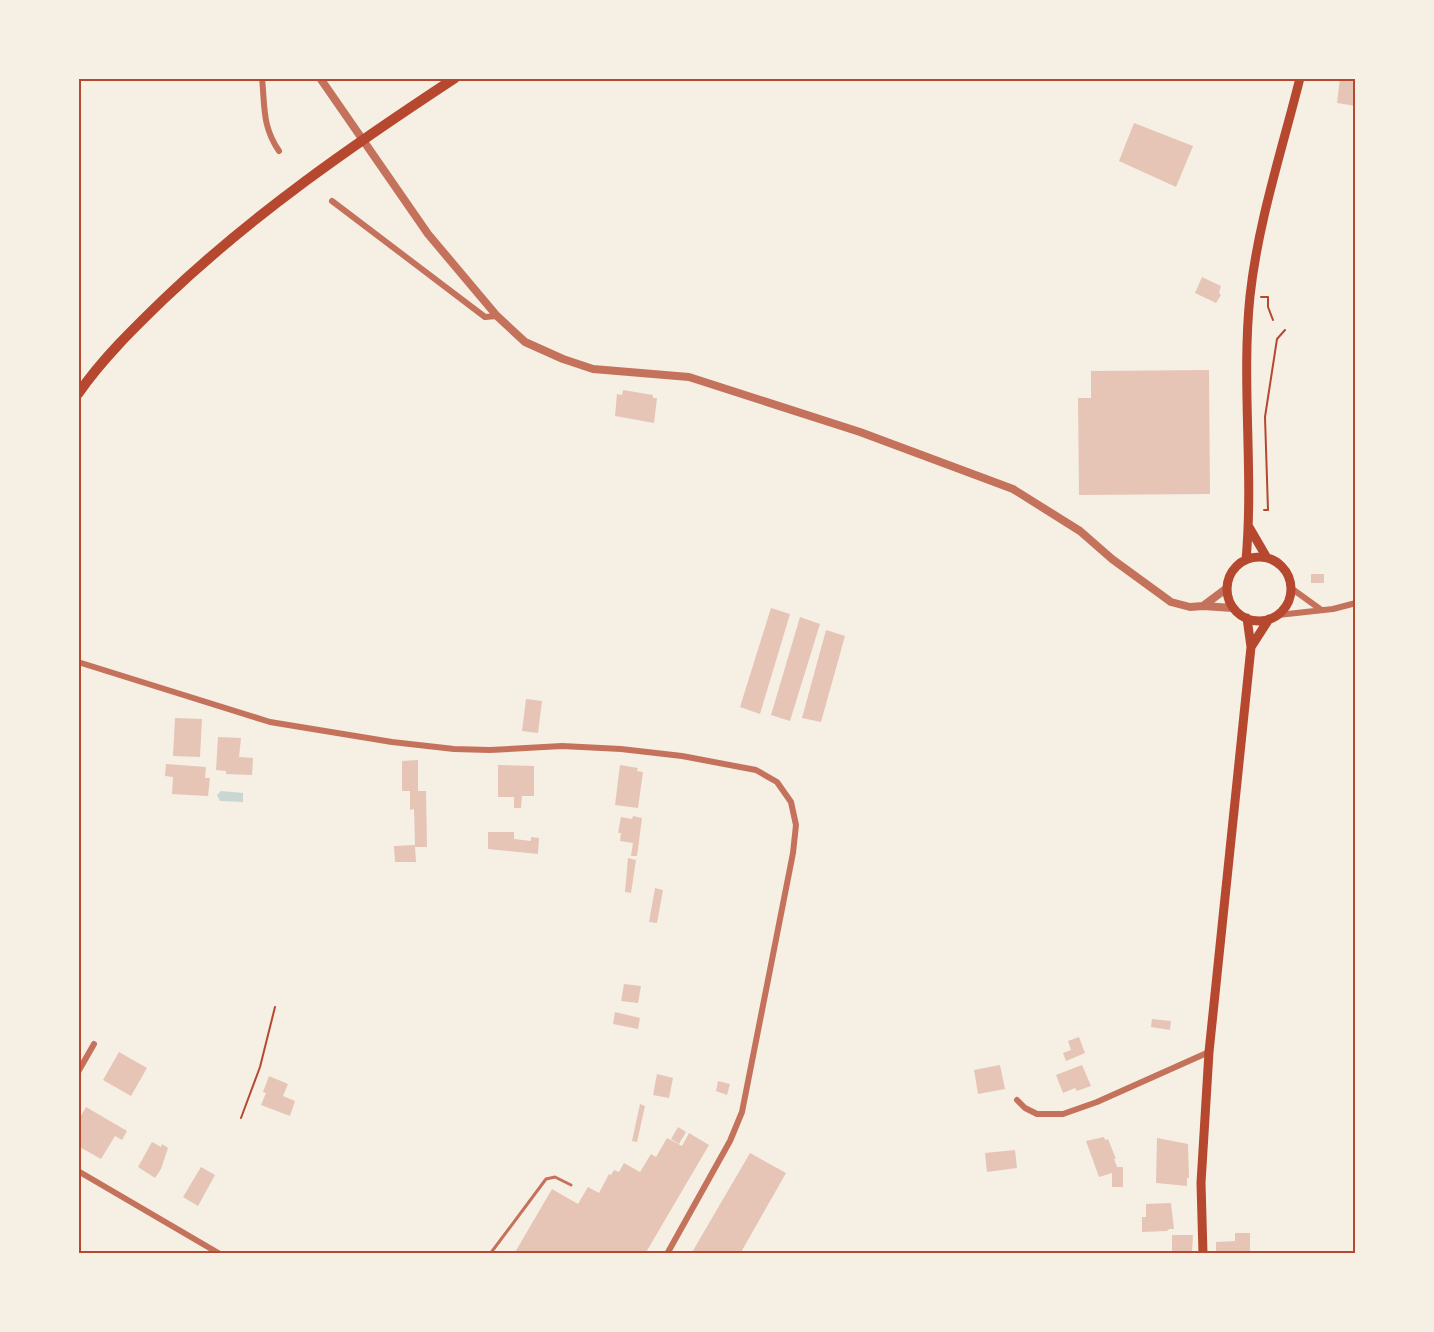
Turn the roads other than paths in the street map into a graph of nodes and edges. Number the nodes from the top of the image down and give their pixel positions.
1 (262, 78) edge
2 (320, 78) edge
3 (455, 78) edge
4 (1300, 78) edge
5 (279, 151) dead end
6 (332, 201) dead end
7 (497, 316) junction
8 (78, 394) edge
9 (1249, 527) junction
10 (1267, 558) junction
11 (1246, 560) junction
12 (1227, 588) junction
13 (1291, 588) junction
14 (1356, 603) edge
15 (1203, 606) junction
16 (1233, 608) junction
17 (1320, 609) junction
18 (1273, 617) junction
19 (1246, 618) junction
20 (1251, 647) junction
21 (78, 662) edge
22 (94, 1044) dead end
23 (1209, 1052) junction
24 (78, 1072) edge
25 (1017, 1100) dead end
26 (78, 1171) edge
27 (571, 1185) dead end
28 (220, 1254) edge
29 (490, 1254) edge
30 (667, 1254) edge
31 (1203, 1254) edge

1 - 5 street
2 - 7 street
3 - 8 main road
4 - 9 main road
6 - 7 street
7 - 15 street
9 - 10 main road
9 - 11 main road
10 - 11 main road
10 - 13 main road
11 - 12 main road
12 - 15 street
12 - 16 main road
13 - 17 street
13 - 18 main road
14 - 17 street
15 - 16 street
16 - 19 main road
17 - 18 street
18 - 19 main road
18 - 20 main road
19 - 20 main road
20 - 23 main road
21 - 30 street
22 - 24 street
23 - 25 street
23 - 31 main road
26 - 28 street
27 - 29 lane

